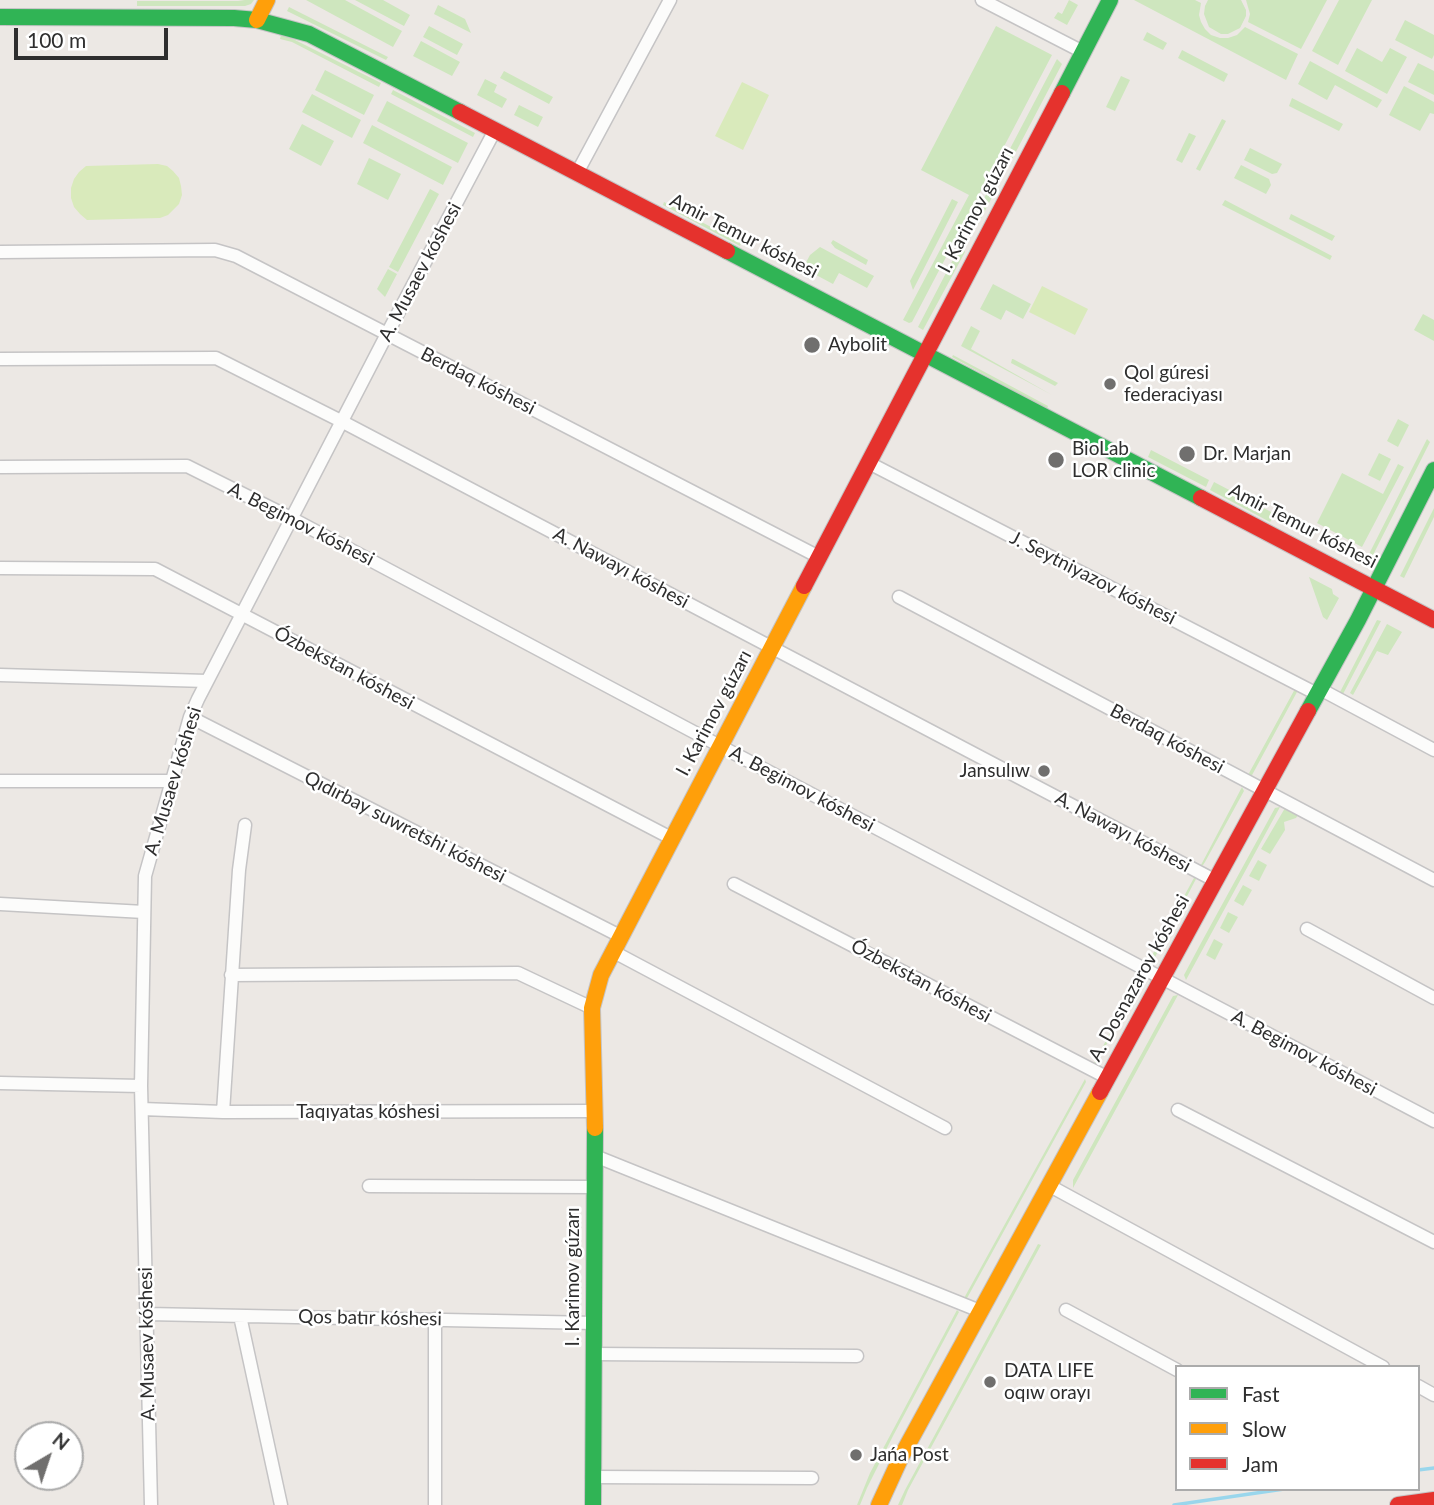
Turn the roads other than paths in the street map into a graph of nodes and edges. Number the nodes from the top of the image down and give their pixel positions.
1 (267, 0) edge
2 (670, 0) edge
3 (982, 0) edge
4 (1110, 0) edge
5 (0, 16) edge
6 (257, 20) junction
7 (1083, 52) junction
8 (495, 130) junction
9 (577, 173) junction
10 (0, 252) edge
11 (387, 334) junction
12 (924, 354) junction
13 (0, 359) edge
14 (341, 421) junction
15 (869, 463) junction
16 (0, 467) edge
17 (1434, 470) edge
18 (291, 518) junction
19 (819, 557) junction
20 (0, 568) edge
21 (1374, 587) junction
22 (900, 597) dead end
23 (241, 615) junction
24 (1434, 620) edge
25 (772, 648) junction
26 (0, 675) edge
27 (207, 681) junction
28 (1319, 691) junction
29 (190, 717) junction
30 (720, 746) junction
31 (1434, 750) edge
32 (0, 781) edge
33 (172, 781) junction
34 (1265, 791) junction
35 (245, 825) dead end
36 (671, 838) junction
37 (1434, 880) edge
38 (1216, 881) junction
39 (734, 884) dead end
40 (0, 904) edge
41 (144, 912) junction
42 (1307, 929) dead end
43 (620, 936) junction
44 (612, 951) junction
45 (231, 975) junction
46 (1163, 978) junction
47 (1434, 998) edge
48 (592, 1008) junction
49 (1108, 1078) junction
50 (0, 1083) edge
51 (141, 1086) junction
52 (142, 1108) junction
53 (1178, 1110) dead end
54 (595, 1111) junction
55 (223, 1112) junction
56 (1434, 1121) edge
57 (945, 1128) dead end
58 (595, 1156) junction
59 (369, 1186) dead end
60 (1050, 1186) junction
61 (594, 1187) junction
62 (1434, 1242) edge
63 (1066, 1310) dead end
64 (980, 1311) junction
65 (147, 1314) junction
66 (240, 1315) junction
67 (435, 1319) junction
68 (594, 1322) junction
69 (594, 1354) junction
70 (857, 1356) dead end
71 (1379, 1365) edge
72 (1175, 1369) edge
73 (593, 1477) junction
74 (812, 1478) dead end
75 (1434, 1500) edge
76 (151, 1505) edge
77 (281, 1505) edge
78 (435, 1505) edge
79 (593, 1505) edge
80 (880, 1505) edge
81 (1398, 1505) edge

1 - 6 main road
2 - 9 street
3 - 7 street
4 - 7 main road, I. Karimov gúzarı
5 - 6 main road, Amir Temur kóshesi
6 - 8 main road, Amir Temur kóshesi
7 - 12 main road, I. Karimov gúzarı
8 - 9 main road, Amir Temur kóshesi
8 - 11 street, A. Musaev kóshesi
9 - 12 main road, Amir Temur kóshesi
10 - 11 street, Berdaq kóshesi
11 - 14 street, A. Musaev kóshesi
11 - 19 street, Berdaq kóshesi
12 - 15 main road, I. Karimov gúzarı
12 - 21 main road, Amir Temur kóshesi
13 - 14 street, A. Nawayı kóshesi
14 - 18 street, A. Musaev kóshesi
14 - 25 street, A. Nawayı kóshesi
15 - 19 main road, I. Karimov gúzarı
15 - 28 street, J. Seytniyazov kóshesi
16 - 18 street, A. Begimov kóshesi
17 - 21 main road, A. Dosnazarov kóshesi
18 - 23 street, A. Musaev kóshesi
18 - 30 street, A. Begimov kóshesi
19 - 25 main road, I. Karimov gúzarı
20 - 23 street, Ózbekstan kóshesi
21 - 24 main road, Amir Temur kóshesi
21 - 28 main road, A. Dosnazarov kóshesi
22 - 34 street, Berdaq kóshesi
23 - 27 street, A. Musaev kóshesi
23 - 36 street, Ózbekstan kóshesi
25 - 30 main road, I. Karimov gúzarı
25 - 38 street, A. Nawayı kóshesi
26 - 27 street
27 - 29 street, A. Musaev kóshesi
28 - 31 street, J. Seytniyazov kóshesi
28 - 34 main road, A. Dosnazarov kóshesi
29 - 33 street, A. Musaev kóshesi
29 - 43 street, Qıdırbay suwretshi kóshesi
30 - 36 main road, I. Karimov gúzarı
30 - 46 street, A. Begimov kóshesi
32 - 33 street
33 - 41 street, A. Musaev kóshesi
34 - 37 street, Berdaq kóshesi
34 - 38 main road, A. Dosnazarov kóshesi
35 - 45 street
36 - 43 main road, I. Karimov gúzarı
38 - 46 main road, A. Dosnazarov kóshesi
39 - 49 street, Ózbekstan kóshesi
40 - 41 street
41 - 51 street, A. Musaev kóshesi
42 - 47 street
43 - 44 main road, I. Karimov gúzarı
44 - 48 main road, I. Karimov gúzarı
44 - 57 street
45 - 48 street
45 - 55 street
46 - 49 main road, A. Dosnazarov kóshesi
46 - 56 street, A. Begimov kóshesi
48 - 54 main road, I. Karimov gúzarı
49 - 60 main road, A. Dosnazarov kóshesi
50 - 51 street
51 - 52 street, A. Musaev kóshesi
52 - 55 street, Taqıyatas kóshesi
52 - 65 street, A. Musaev kóshesi
53 - 62 street
54 - 55 street, Taqıyatas kóshesi
54 - 58 main road, I. Karimov gúzarı
58 - 61 main road, I. Karimov gúzarı
58 - 64 street
59 - 61 street
60 - 64 main road, A. Dosnazarov kóshesi
60 - 71 street
61 - 68 main road, I. Karimov gúzarı
63 - 72 street
64 - 80 main road, A. Dosnazarov kóshesi
65 - 66 street, Qos batır kóshesi
65 - 76 street, A. Musaev kóshesi
66 - 67 street, Qos batır kóshesi
66 - 77 street
67 - 68 street, Qos batır kóshesi
67 - 78 street
68 - 69 main road, I. Karimov gúzarı
69 - 70 street
69 - 73 main road, I. Karimov gúzarı
73 - 74 street
73 - 79 main road, I. Karimov gúzarı
75 - 81 main road

